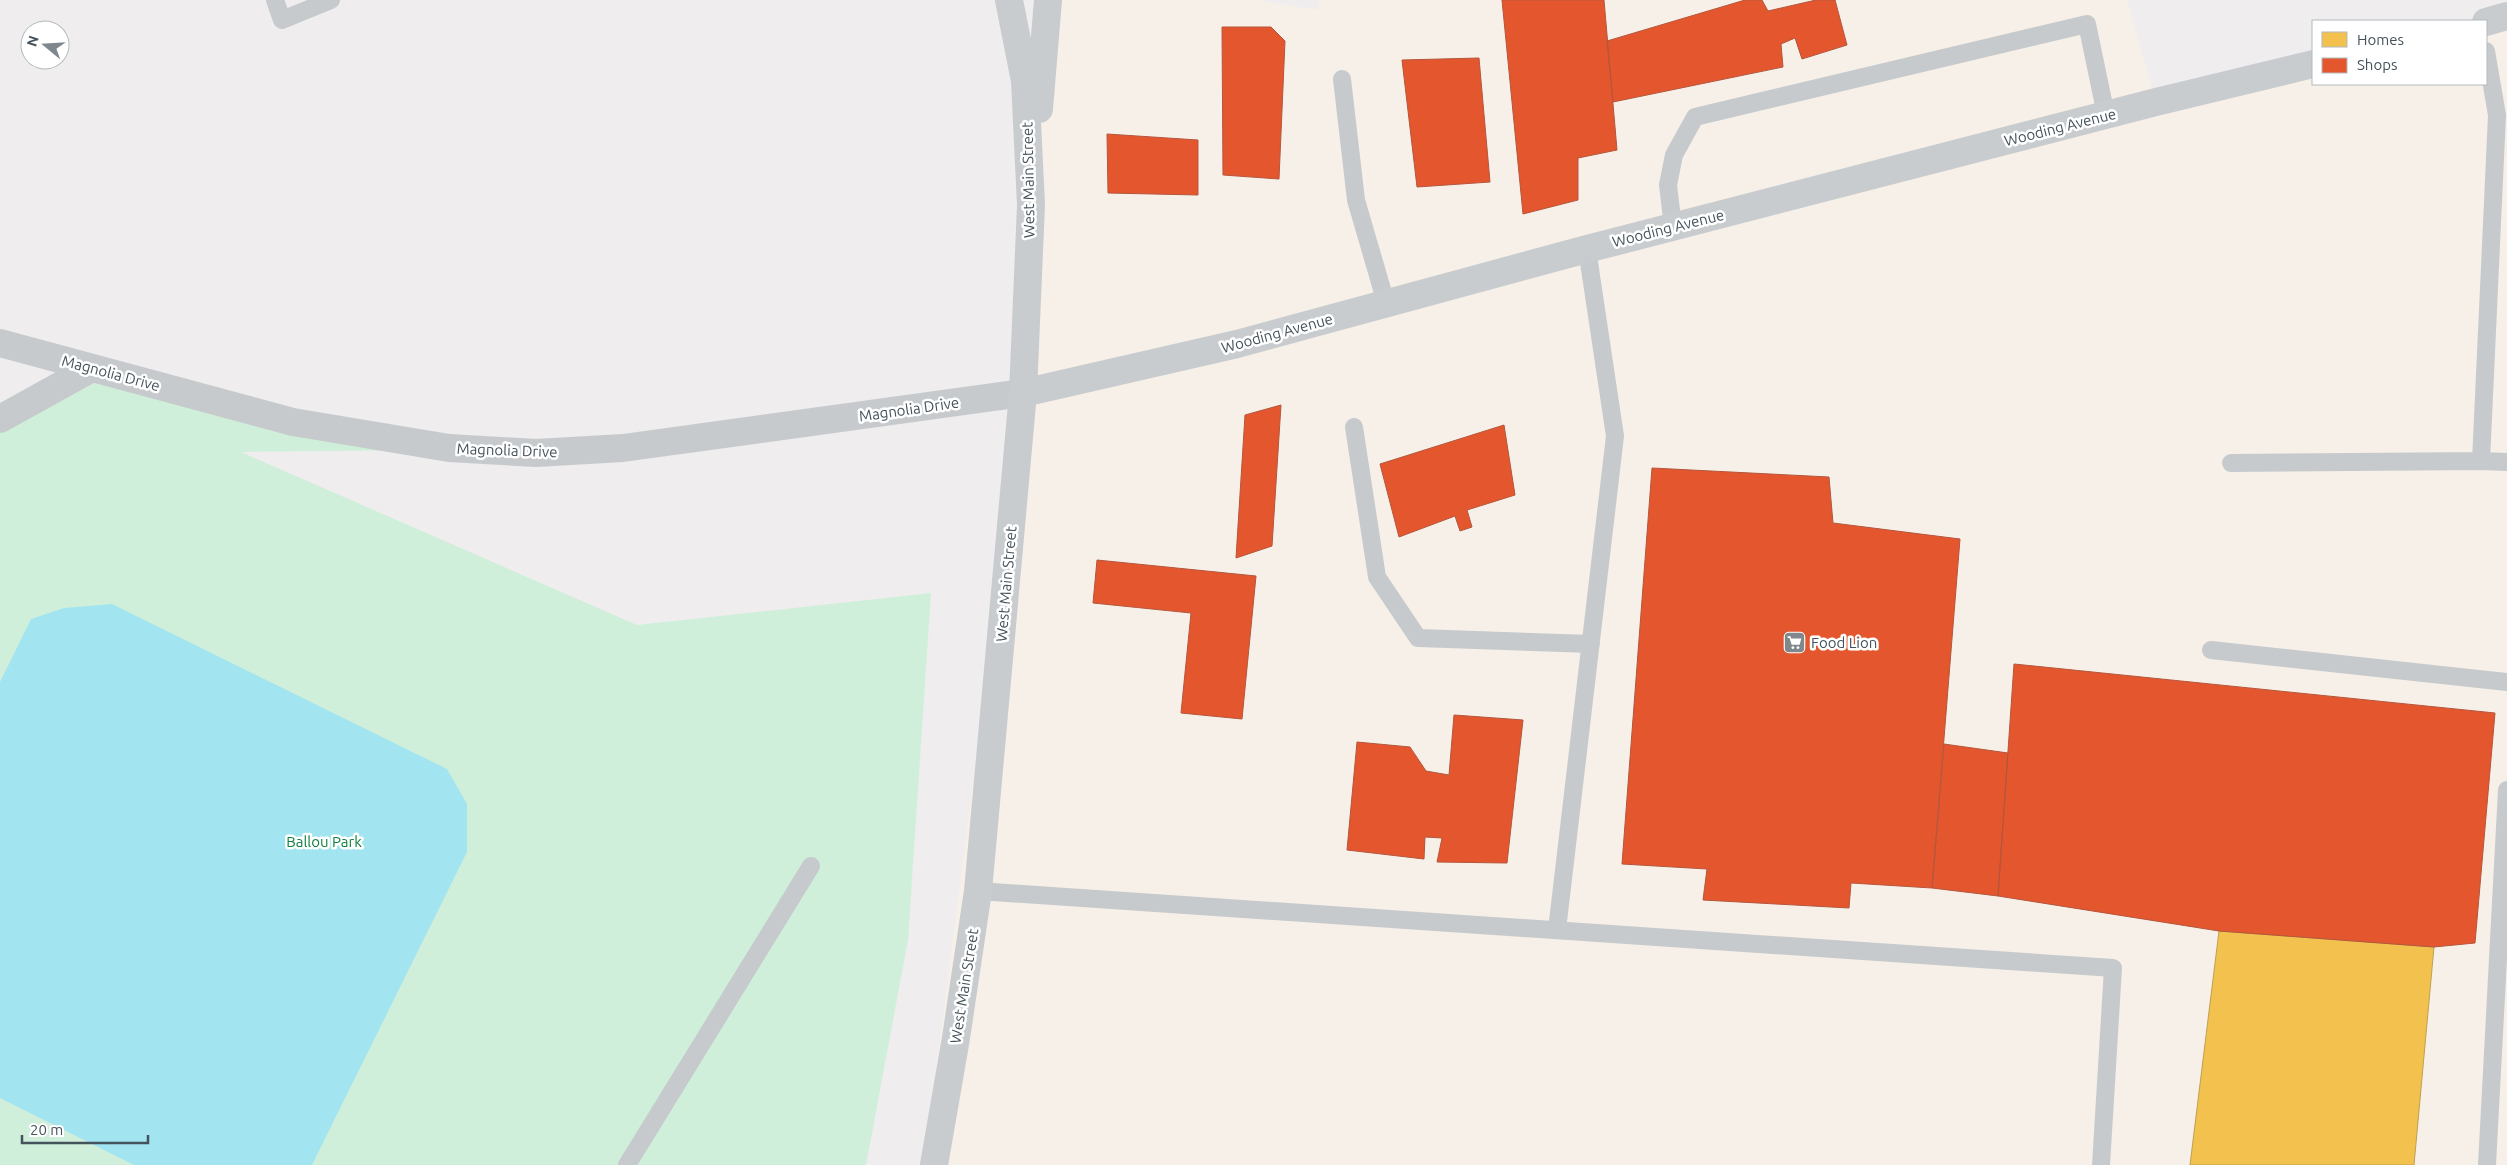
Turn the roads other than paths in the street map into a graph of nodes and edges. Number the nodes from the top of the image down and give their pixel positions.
1 (275, 0) edge
2 (332, 0) edge
3 (1009, 0) edge
4 (1048, 0) edge
5 (2507, 16) edge
6 (2487, 22) edge
7 (2487, 57) edge
8 (2312, 64) edge
9 (1342, 79) dead end
10 (2106, 115) junction
11 (1031, 205) junction
12 (1673, 227) junction
13 (1587, 249) junction
14 (1386, 303) junction
15 (0, 343) edge
16 (92, 368) junction
17 (1023, 393) junction
18 (0, 419) edge
19 (1354, 427) dead end
20 (2480, 461) junction
21 (2507, 462) edge
22 (2231, 463) dead end
23 (1591, 644) junction
24 (2211, 650) dead end
25 (2507, 682) edge
26 (2507, 790) edge
27 (811, 866) dead end
28 (978, 891) junction
29 (1557, 930) junction
30 (627, 1165) edge
31 (934, 1165) edge
32 (2101, 1165) edge
33 (2487, 1165) edge

1 - 2 lane
3 - 11 main road, West Main Street
4 - 11 main road
5 - 6 main road
7 - 20 lane
8 - 10 main road, Wooding Avenue
9 - 14 lane
10 - 12 main road, Wooding Avenue
10 - 12 lane
11 - 17 main road, West Main Street
12 - 13 main road, Wooding Avenue
13 - 14 main road, Wooding Avenue
13 - 23 lane
14 - 17 main road, Wooding Avenue
15 - 16 street, Magnolia Drive
16 - 17 street, Magnolia Drive
16 - 18 street
17 - 28 main road, West Main Street
19 - 23 lane
20 - 21 lane
20 - 22 lane
23 - 29 lane
24 - 25 lane
26 - 33 lane
27 - 30 lane
28 - 29 lane
28 - 31 main road, West Main Street
29 - 32 lane

